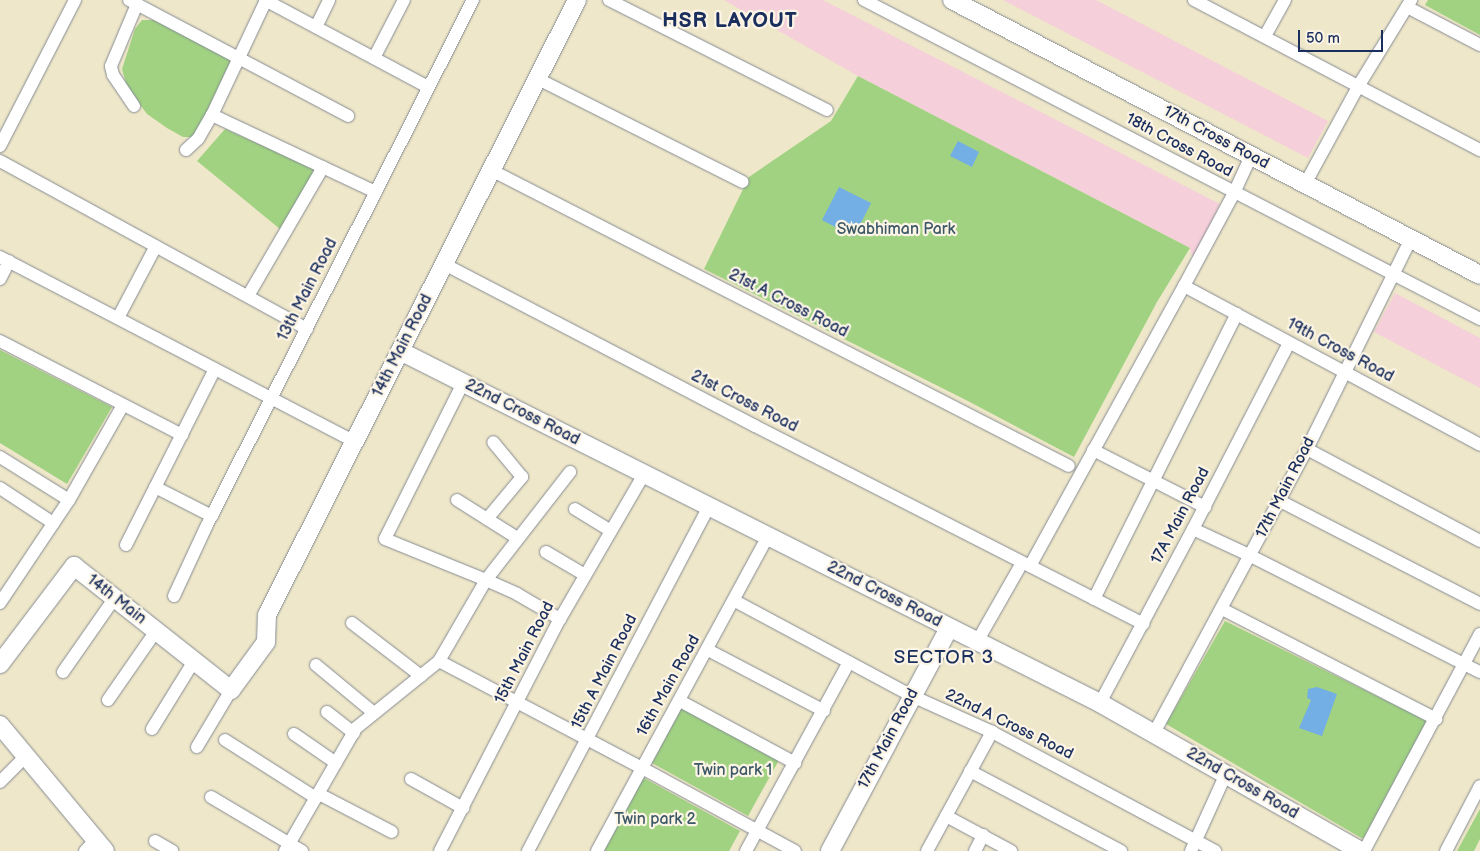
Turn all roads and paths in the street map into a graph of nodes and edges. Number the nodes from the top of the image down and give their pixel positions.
1 (75, 0) edge
2 (265, 0) edge
3 (329, 0) edge
4 (404, 0) edge
5 (473, 0) edge
6 (577, 0) edge
7 (609, 0) edge
8 (864, 0) edge
9 (952, 0) edge
10 (975, 0) edge
11 (1194, 0) edge
12 (1285, 0) edge
13 (133, 2) edge
14 (1409, 3) edge
15 (316, 27) junction
16 (1265, 36) junction
17 (1480, 45) edge
18 (238, 58) junction
19 (374, 58) junction
20 (538, 79) junction
21 (1359, 84) junction
22 (428, 87) junction
23 (134, 106) dead end
24 (827, 110) dead end
25 (212, 116) junction
26 (348, 116) dead end
27 (0, 146) edge
28 (186, 150) dead end
29 (1480, 150) edge
30 (0, 161) edge
31 (323, 167) junction
32 (1245, 168) junction
33 (491, 170) junction
34 (1310, 175) junction
35 (744, 182) dead end
36 (376, 192) junction
37 (1234, 193) junction
38 (1411, 239) junction
39 (156, 246) junction
40 (4, 259) edge
41 (1480, 261) edge
42 (444, 264) junction
43 (1480, 274) edge
44 (1394, 276) junction
45 (0, 278) edge
46 (1184, 286) junction
47 (248, 296) junction
48 (1237, 314) junction
49 (118, 318) junction
50 (1480, 319) edge
51 (307, 329) junction
52 (0, 341) edge
53 (1289, 342) junction
54 (400, 351) junction
55 (215, 369) junction
56 (1344, 372) junction
57 (463, 382) junction
58 (272, 398) junction
59 (123, 405) junction
60 (182, 435) junction
61 (355, 442) junction
62 (493, 442) dead end
63 (1480, 445) edge
64 (1307, 449) junction
65 (1093, 450) junction
66 (0, 457) edge
67 (1069, 466) dead end
68 (570, 472) dead end
69 (644, 474) junction
70 (1155, 482) junction
71 (0, 488) edge
72 (155, 488) junction
73 (69, 500) junction
74 (457, 500) dead end
75 (1280, 501) junction
76 (709, 506) junction
77 (1205, 507) junction
78 (575, 510) dead end
79 (212, 516) junction
80 (487, 519) junction
81 (53, 524) junction
82 (1193, 529) junction
83 (611, 531) junction
84 (768, 536) junction
85 (517, 538) junction
86 (1480, 541) edge
87 (126, 545) dead end
88 (546, 552) dead end
89 (1251, 556) junction
90 (1024, 567) junction
91 (586, 575) junction
92 (486, 580) junction
93 (174, 596) dead end
94 (114, 599) junction
95 (1094, 599) junction
96 (734, 601) junction
97 (0, 603) edge
98 (1480, 604) edge
99 (1222, 609) junction
100 (560, 619) junction
101 (352, 623) dead end
102 (1142, 624) junction
103 (949, 628) junction
104 (156, 631) junction
105 (1480, 634) edge
106 (978, 640) junction
107 (708, 650) junction
108 (194, 661) junction
109 (439, 661) junction
110 (849, 662) junction
111 (0, 664) edge
112 (316, 665) dead end
113 (1465, 665) junction
114 (63, 672) dead end
115 (1480, 672) edge
116 (421, 676) junction
117 (231, 690) junction
118 (912, 696) junction
119 (108, 700) dead end
120 (680, 700) junction
121 (517, 703) junction
122 (1100, 703) junction
123 (824, 711) junction
124 (327, 712) dead end
125 (374, 714) junction
126 (1436, 719) junction
127 (0, 725) edge
128 (152, 729) dead end
129 (354, 732) junction
130 (992, 732) junction
131 (1154, 733) junction
132 (294, 734) dead end
133 (588, 739) junction
134 (225, 740) dead end
135 (197, 748) dead end
136 (26, 756) junction
137 (336, 763) junction
138 (795, 763) junction
139 (642, 768) junction
140 (970, 771) junction
141 (1226, 774) junction
142 (411, 779) dead end
143 (0, 782) edge
144 (1480, 786) edge
145 (211, 796) dead end
146 (318, 796) junction
147 (463, 808) junction
148 (946, 816) junction
149 (757, 831) junction
150 (392, 832) dead end
151 (983, 835) junction
152 (155, 841) dead end
153 (1193, 845) edge
154 (95, 847) edge
155 (287, 848) edge
156 (172, 851) edge
157 (302, 851) edge
158 (440, 851) edge
159 (528, 851) edge
160 (597, 851) edge
161 (746, 851) edge
162 (795, 851) edge
163 (830, 851) edge
164 (927, 851) edge
165 (975, 851) edge
166 (1011, 851) edge
167 (1121, 851) edge
168 (1216, 851) edge
169 (1363, 851) edge
170 (1446, 851) edge

1 - 27 street
2 - 15 street
2 - 18 street
3 - 15 street
4 - 19 street
5 - 22 street, 13th Main Road
6 - 20 street, 14th Main Road
7 - 24 street
8 - 37 street, 18th Cross Road
9 - 32 street, 17th Cross Road
10 - 34 street, 17th Cross Road
11 - 16 street
12 - 16 street
13 - 18 street
13 - 23 street
14 - 17 street
14 - 21 street
15 - 19 street
16 - 21 street
18 - 25 street
18 - 26 street
19 - 22 street
20 - 33 street, 14th Main Road
20 - 35 street
21 - 29 street
21 - 34 street
22 - 36 street, 13th Main Road
25 - 28 street
25 - 31 street
30 - 39 street
31 - 36 street
31 - 47 street
32 - 37 street
32 - 38 street, 17th Cross Road
33 - 42 street, 14th Main Road
33 - 67 street, 21st A Cross Road
34 - 41 street, 17th Cross Road
36 - 51 street, 13th Main Road
37 - 44 street, 18th Cross Road
37 - 46 street
38 - 43 street, 17th Cross Road
38 - 44 street, 17th Main Road
39 - 47 street
39 - 49 street
40 - 45 street
40 - 49 street
42 - 54 street, 14th Main Road
42 - 90 street, 21st Cross Road
44 - 50 street, 18th Cross Road
44 - 56 street, 17th Main Road
46 - 48 street, 19th Cross Road
46 - 65 street
47 - 51 street
48 - 53 street, 19th Cross Road
48 - 70 street
49 - 55 street
51 - 58 street, 13th Main Road
52 - 59 street
53 - 56 street, 19th Cross Road
53 - 77 street, 17A Main Road
54 - 57 street, 22nd Cross Road
54 - 61 street, 14th Main Road
55 - 58 street
55 - 60 street
56 - 63 street, 19th Cross Road
56 - 64 street, 17th Main Road
57 - 69 street, 22nd Cross Road
57 - 92 street
58 - 61 street
58 - 79 street, 13th Main Road
59 - 60 street
59 - 73 street
60 - 72 street
61 - 117 street, 14th Main Road
62 - 80 street
64 - 75 street, 17th Main Road
64 - 86 street
65 - 70 street
65 - 90 street
66 - 73 street
68 - 85 street
69 - 76 street, 22nd Cross Road
69 - 83 street, 15th Main Road
70 - 77 street
70 - 95 street
71 - 81 street
72 - 79 street
72 - 87 street
73 - 81 street
74 - 80 street
75 - 89 street, 17th Main Road
75 - 98 street
76 - 84 street, 22nd Cross Road
76 - 133 street, 15th A Main Road
77 - 82 street, 17A Main Road
78 - 83 street
79 - 93 street, 13th Main Road
80 - 85 street
81 - 97 street
82 - 89 street
82 - 102 street, 17A Main Road
83 - 91 street, 15th Main Road
84 - 96 street, 16th Main Road
84 - 103 street, 22nd Cross Road
85 - 92 street
88 - 91 street
89 - 99 street, 17th Main Road
89 - 113 street
90 - 95 street, 21st Cross Road
90 - 106 street
91 - 100 street, 15th Main Road
92 - 100 street
92 - 109 street
94 - 104 street, 14th Main
94 - 111 street, 14th Main
94 - 114 street
95 - 102 street, 21st Cross Road
96 - 107 street, 16th Main Road
96 - 110 street, 22nd A Cross Road
99 - 126 street
99 - 131 street, 17th Main Road
100 - 121 street, 15th Main Road
101 - 116 street
102 - 122 street, 17A Main Road
103 - 106 street, 22nd Cross Road
103 - 118 street, 17th Main Road
104 - 108 street, 14th Main
104 - 119 street
105 - 113 street
106 - 122 street, 22nd Cross Road
107 - 120 street, 16th Main Road
107 - 123 street
108 - 117 street, 14th Main
108 - 128 street
109 - 116 street
109 - 121 street
110 - 118 street, 22nd A Cross Road
110 - 123 street
112 - 125 street
113 - 115 street
113 - 126 street
116 - 125 street
117 - 135 street
118 - 130 street, 22nd A Cross Road
118 - 163 street, 17th Main Road
120 - 138 street
120 - 139 street, 16th Main Road
121 - 133 street
121 - 147 street, 15th Main Road
122 - 131 street, 22nd Cross Road
123 - 138 street
124 - 129 street
125 - 129 street
126 - 169 street
127 - 136 street
129 - 137 street
130 - 140 street
130 - 153 street, 22nd A Cross Road
131 - 141 street, 22nd Cross Road
132 - 137 street
133 - 139 street
133 - 159 street, 15th A Main Road
134 - 146 street
136 - 143 street
136 - 154 street
137 - 146 street
138 - 149 street
139 - 149 street
139 - 160 street, 16th Main Road
140 - 148 street
140 - 167 street
141 - 153 street
141 - 169 street, 22nd Cross Road
142 - 147 street
144 - 170 street
145 - 155 street
146 - 150 street
146 - 155 street
147 - 158 street, 15th Main Road
148 - 151 street
148 - 164 street
149 - 161 street
149 - 162 street
151 - 165 street
151 - 166 street
152 - 156 street
153 - 168 street, 22nd A Cross Road
155 - 157 street

